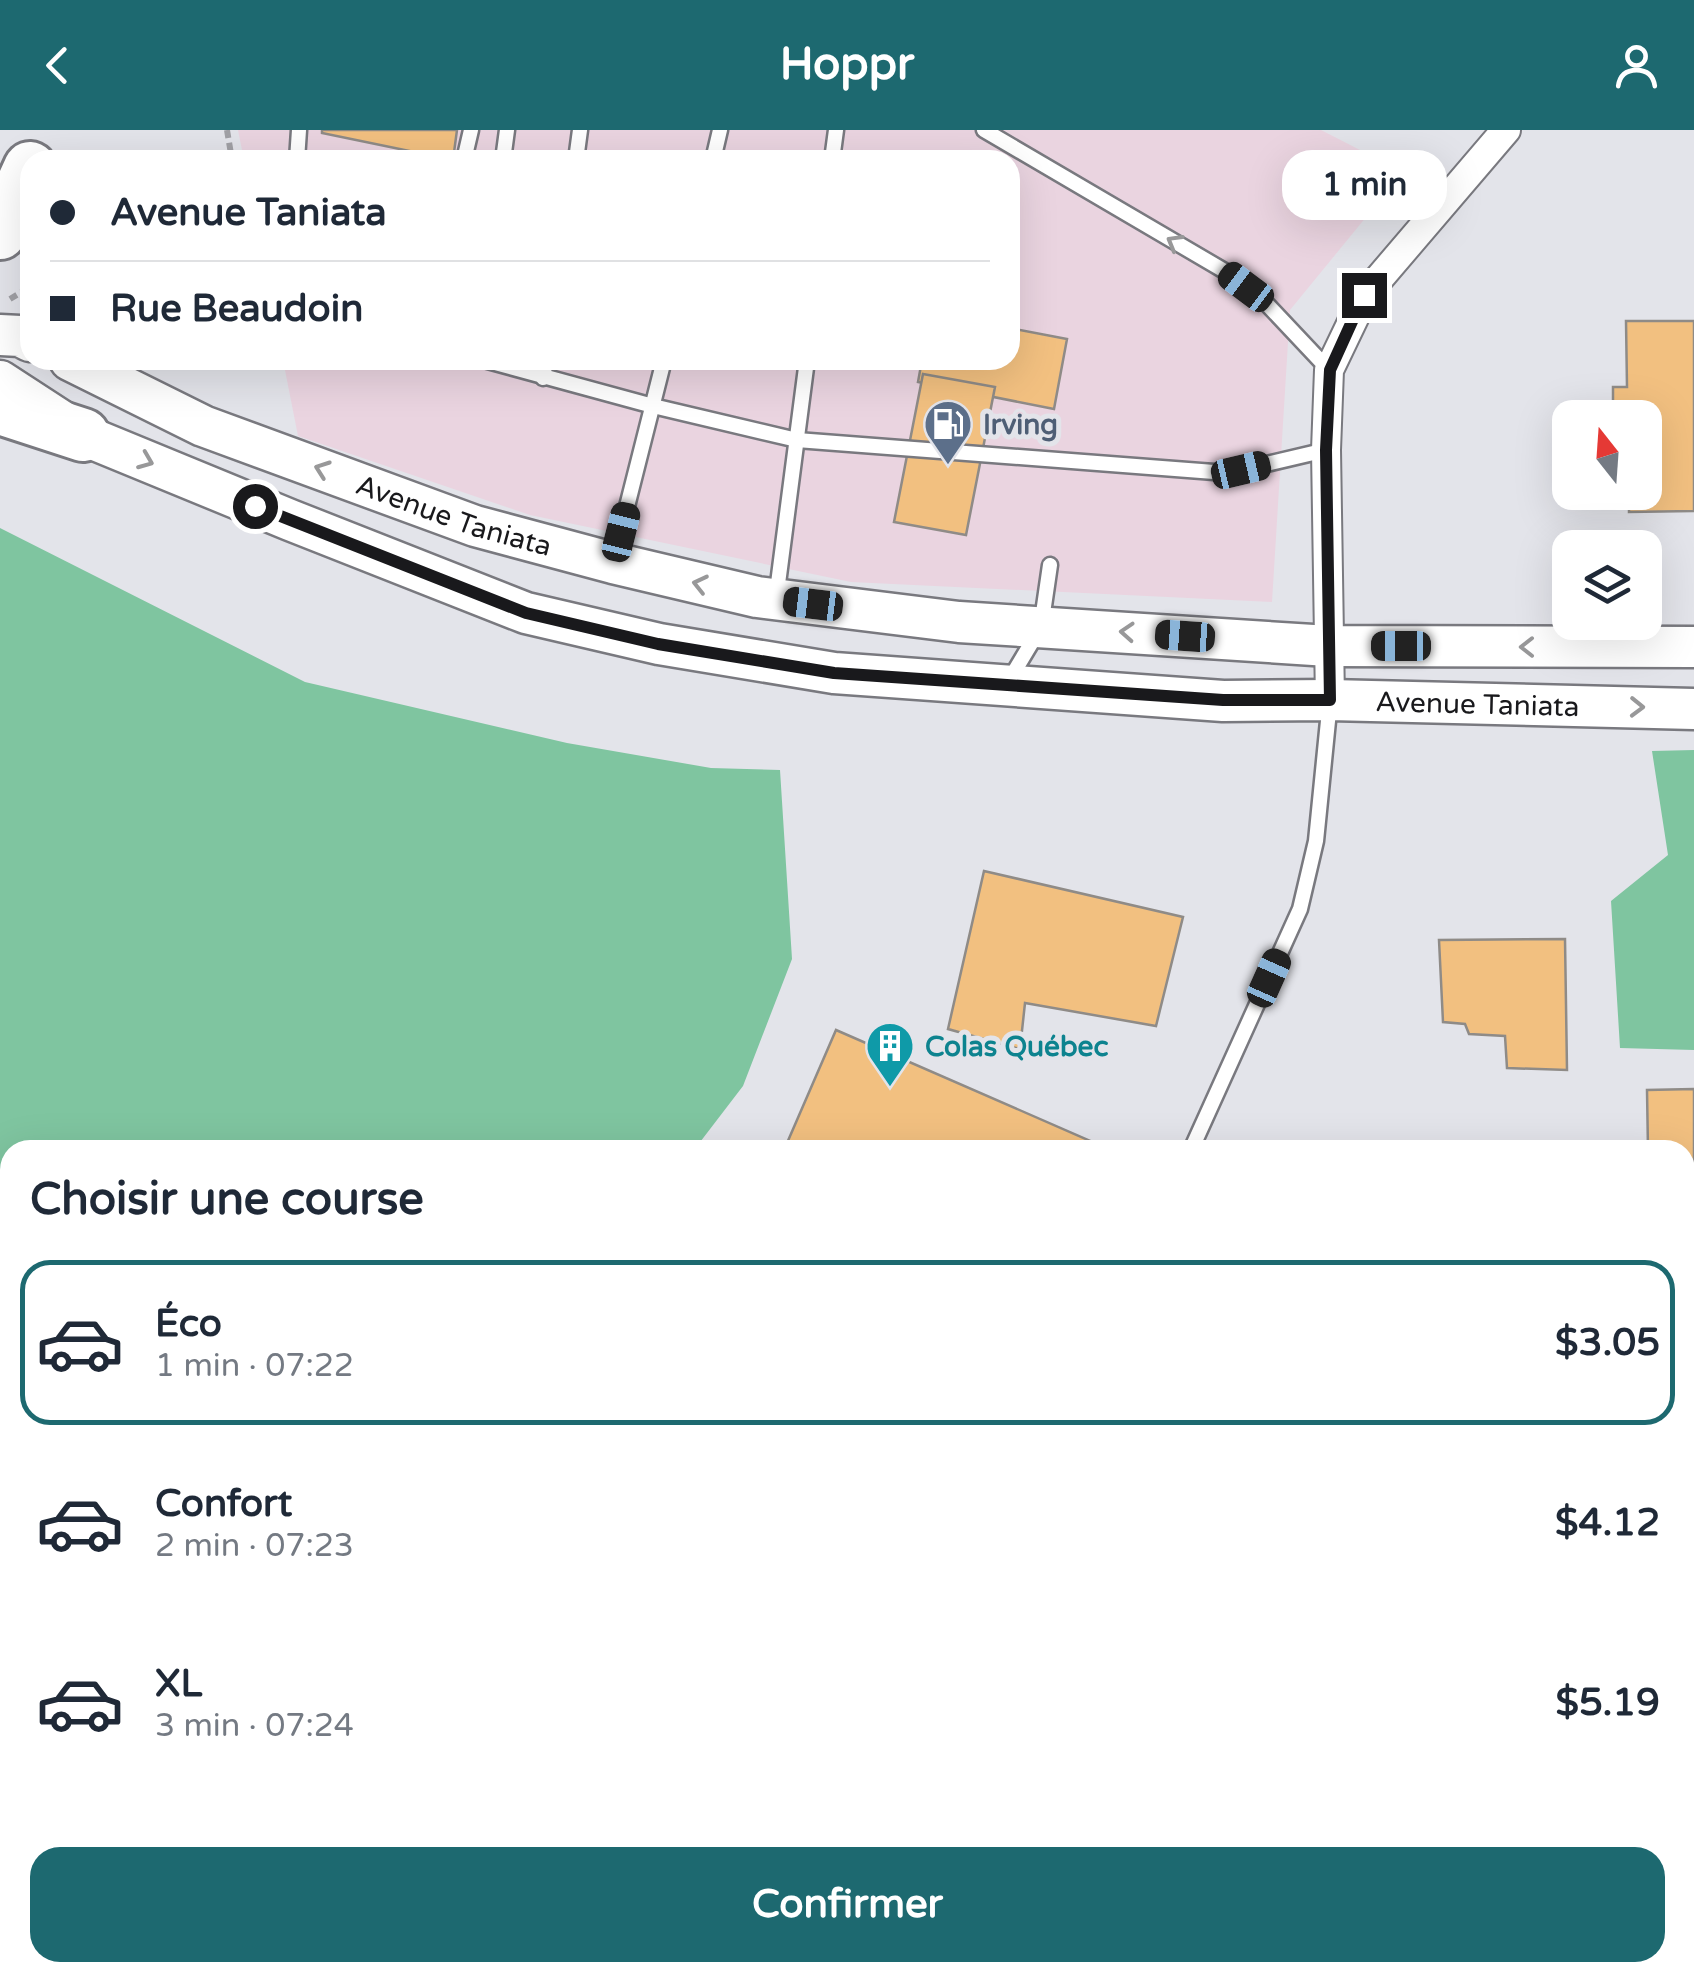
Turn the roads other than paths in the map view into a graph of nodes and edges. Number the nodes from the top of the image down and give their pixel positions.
1 (984, 130) edge
2 (1506, 130) edge
3 (1018, 150) edge
4 (1020, 151) edge
5 (20, 189) edge
6 (0, 232) edge
7 (90, 370) edge
8 (517, 370) edge
9 (544, 370) edge
10 (662, 370) edge
11 (806, 370) edge
12 (1330, 370) junction
13 (543, 378) junction
14 (0, 381) edge
15 (653, 406) junction
16 (0, 408) edge
17 (83, 435) junction
18 (797, 440) junction
19 (1326, 450) junction
20 (612, 564) junction
21 (1050, 565) dead end
22 (776, 599) junction
23 (1041, 627) junction
24 (1329, 646) junction
25 (1694, 648) edge
26 (1006, 687) junction
27 (1330, 700) junction
28 (1694, 709) edge
29 (1195, 1140) edge

3 -> 1 lane
2 - 12 street
12 -> 4 lane
5 - 6 highway
20 -> 7 main road, Avenue Taniata
8 - 13 lane
9 - 13 lane
10 - 15 lane
11 - 18 lane
12 - 19 street
13 - 15 lane
14 - 17 main road, Avenue Taniata
15 - 18 lane
15 - 20 lane
16 - 17 highway
17 -> 26 main road, Avenue Taniata
18 - 19 lane
18 - 22 lane
19 - 24 street
22 -> 20 main road, Avenue Taniata
21 - 23 lane
22 - 23 main road, Avenue Taniata
24 -> 23 main road, Avenue Taniata
23 - 26 lane
25 -> 24 main road, Avenue Taniata
24 - 27 street
26 - 27 main road, Avenue Taniata
27 -> 28 main road, Avenue Taniata
27 - 29 lane

